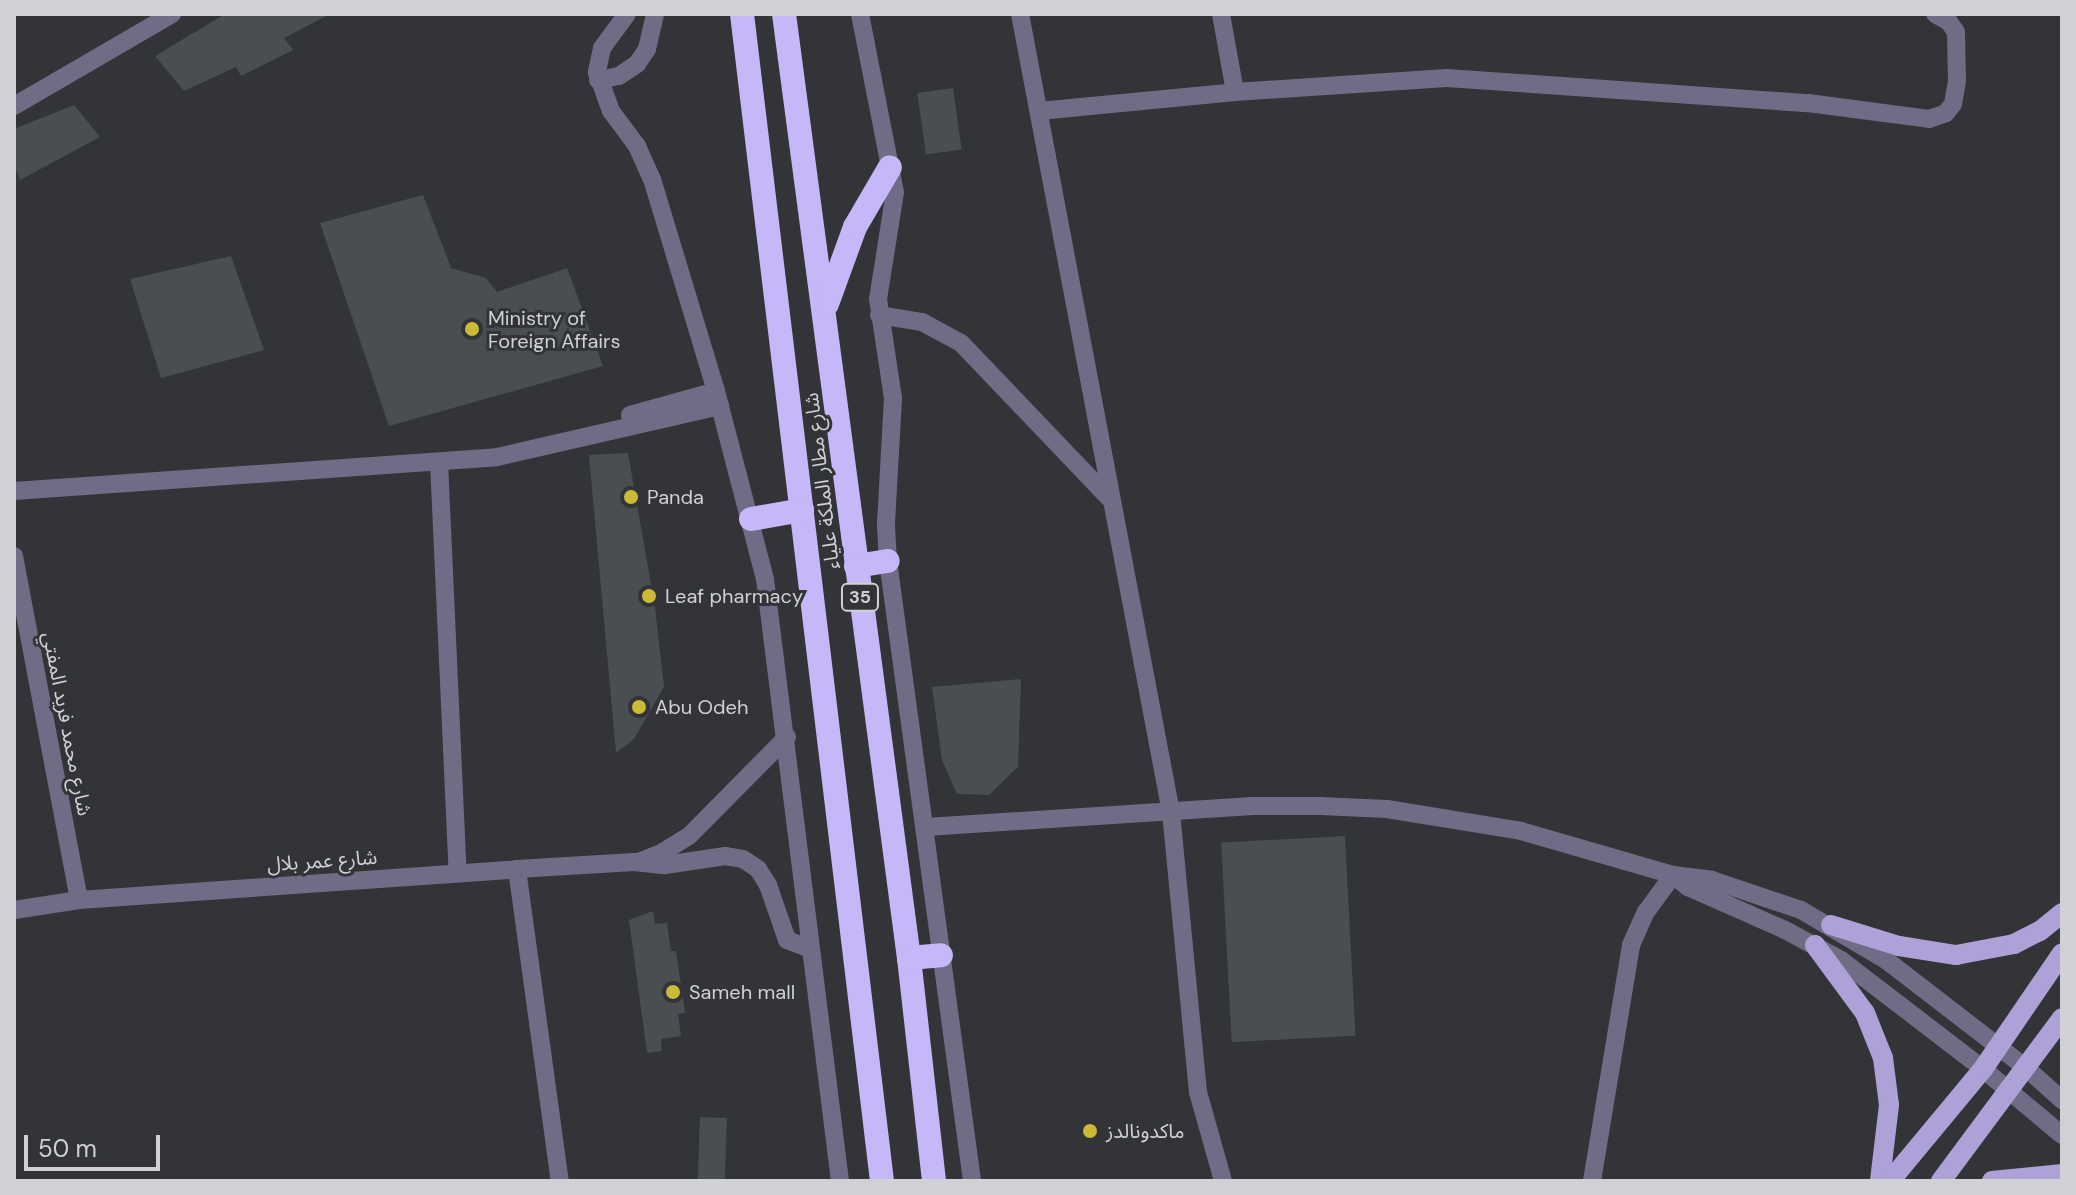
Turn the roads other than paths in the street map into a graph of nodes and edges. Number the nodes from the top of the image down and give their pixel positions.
1 (172, 14) edge
2 (627, 14) edge
3 (655, 14) edge
4 (742, 14) edge
5 (784, 14) edge
6 (860, 14) edge
7 (1020, 14) edge
8 (1221, 14) edge
9 (1935, 14) edge
10 (598, 80) junction
11 (1235, 92) junction
12 (14, 106) edge
13 (1039, 111) junction
14 (890, 167) junction
15 (825, 310) junction
16 (879, 315) junction
17 (718, 398) junction
18 (439, 462) junction
19 (14, 491) edge
20 (1109, 498) junction
21 (802, 510) junction
22 (751, 519) junction
23 (14, 556) edge
24 (888, 561) junction
25 (856, 566) junction
26 (19, 621) edge
27 (787, 737) junction
28 (1171, 812) junction
29 (926, 827) junction
30 (634, 862) junction
31 (517, 869) junction
32 (458, 873) junction
33 (1673, 875) junction
34 (79, 900) junction
35 (14, 910) edge
36 (2062, 913) edge
37 (1831, 925) junction
38 (1815, 945) junction
39 (810, 949) junction
40 (2062, 953) edge
41 (941, 955) junction
42 (909, 958) junction
43 (2062, 1018) edge
44 (1999, 1047) junction
45 (2025, 1067) junction
46 (1983, 1069) junction
47 (2007, 1090) junction
48 (2062, 1100) edge
49 (2062, 1135) edge
50 (2062, 1174) edge
51 (560, 1181) edge
52 (840, 1181) edge
53 (882, 1181) edge
54 (934, 1181) edge
55 (972, 1181) edge
56 (1223, 1181) edge
57 (1592, 1181) edge
58 (1880, 1181) edge
59 (1890, 1181) edge
60 (1941, 1181) edge
61 (1992, 1181) edge

1 - 12 street
2 - 10 street
3 - 10 street
4 - 21 highway, شارع مطار الملكة علياء / 35
5 - 15 highway, شارع مطار الملكة علياء / 35
6 - 14 street
7 - 13 street
8 - 11 street
9 - 11 street
10 - 17 street
11 - 13 street
13 - 20 street
14 - 15 highway
14 - 16 street
15 - 25 highway, شارع مطار الملكة علياء / 35
16 - 20 street
16 - 24 street
17 - 18 street
17 - 22 street
18 - 19 street
18 - 32 street
20 - 28 street
21 - 22 highway
21 - 53 highway, شارع مطار الملكة علياء / 35
22 - 27 street
23 - 26 street, شارع محمد فريد المفتي
24 - 25 highway
24 - 29 street
25 - 42 highway, شارع مطار الملكة علياء / 35
26 - 34 street, شارع محمد فريد المفتي
27 - 30 street, شارع عمر بلال
27 - 39 street
28 - 29 street
28 - 33 street
28 - 56 street
29 - 41 street
30 - 31 street, شارع عمر بلال
30 - 39 street, شارع عمر بلال
31 - 32 street, شارع عمر بلال
31 - 51 street
32 - 34 street, شارع عمر بلال
33 - 37 street
33 - 38 street
33 - 57 street
34 - 35 street, شارع عمر بلال
36 - 37 main road
37 - 44 street
38 - 46 street
38 - 58 main road
39 - 52 street
40 - 44 main road
41 - 42 highway
41 - 55 street
42 - 54 highway, شارع مطار الملكة علياء / 35
43 - 45 main road
44 - 45 street
44 - 46 main road
45 - 47 main road
45 - 48 street
46 - 47 street
46 - 59 main road
47 - 49 street
47 - 60 main road
50 - 61 main road

